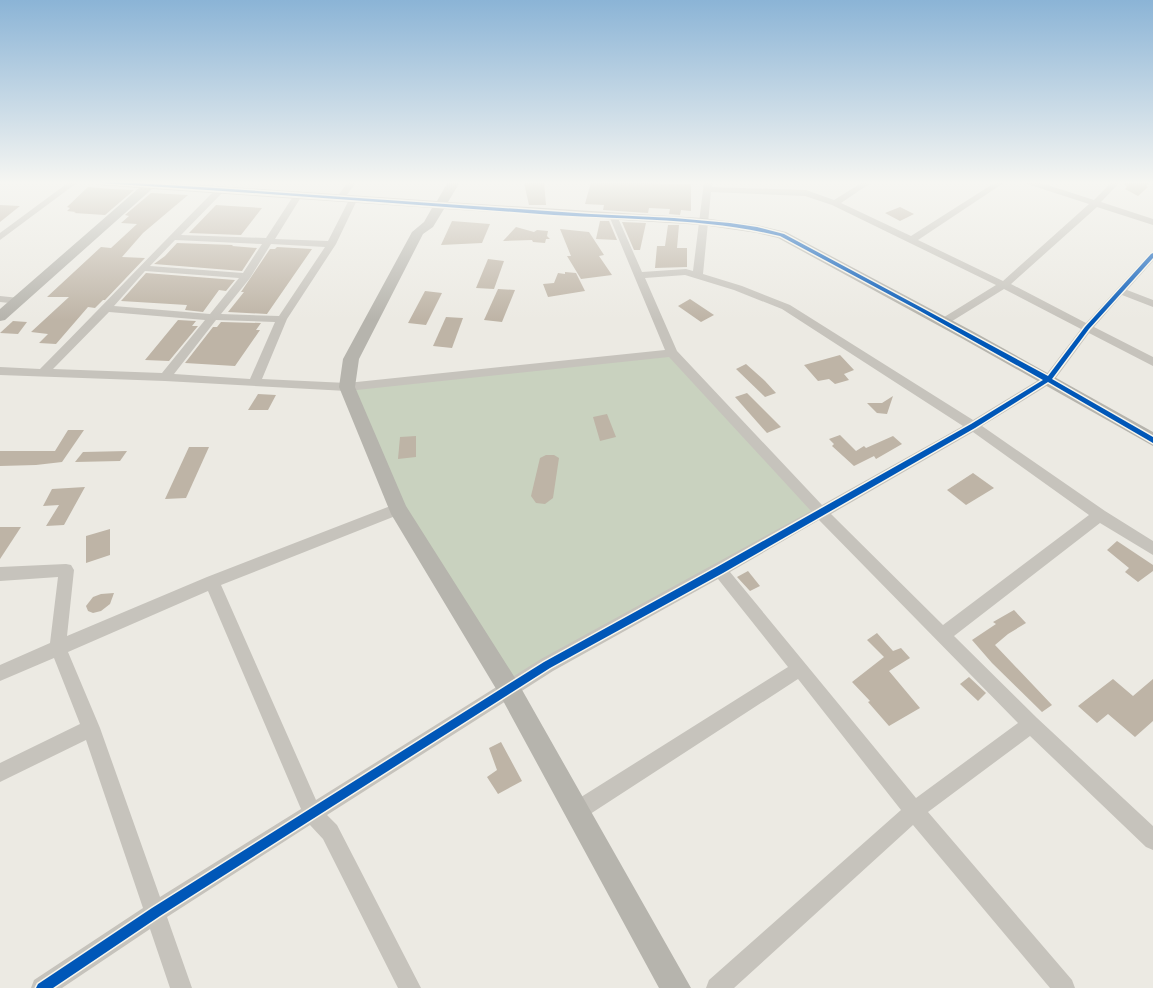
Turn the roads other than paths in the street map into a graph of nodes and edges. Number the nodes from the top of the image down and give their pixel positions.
1 (1, 228) edge
2 (101, 228) edge
3 (182, 228) edge
4 (278, 228) edge
5 (337, 228) edge
6 (418, 228) edge
7 (423, 228) edge
8 (618, 228) edge
9 (702, 228) edge
10 (749, 228) edge
11 (887, 228) edge
12 (929, 228) edge
13 (1068, 228) edge
14 (11, 229) joint
15 (418, 232) junction
16 (0, 237) edge
17 (173, 237) junction
18 (911, 240) junction
19 (269, 242) junction
20 (331, 244) junction
21 (1152, 257) edge
22 (142, 268) junction
23 (246, 276) junction
24 (639, 276) junction
25 (698, 276) junction
26 (1004, 285) junction
27 (1120, 291) junction
28 (0, 299) edge
29 (19, 300) junction
30 (1153, 304) edge
31 (106, 309) junction
32 (0, 317) edge
33 (213, 317) junction
34 (282, 320) junction
35 (945, 321) junction
36 (1087, 328) junction
37 (672, 353) junction
38 (1153, 362) edge
39 (0, 371) edge
40 (43, 372) junction
41 (165, 376) junction
42 (1049, 378) junction
43 (254, 384) junction
44 (347, 387) junction
45 (973, 426) junction
46 (1153, 440) edge
47 (398, 509) junction
48 (820, 512) junction
49 (1100, 515) junction
50 (1153, 547) edge
51 (720, 570) junction
52 (0, 574) edge
53 (212, 582) junction
54 (943, 635) junction
55 (58, 648) junction
56 (799, 669) junction
57 (0, 673) edge
58 (509, 689) junction
59 (1031, 724) junction
60 (91, 728) junction
61 (0, 773) edge
62 (914, 810) junction
63 (577, 811) junction
64 (312, 813) junction
65 (1153, 840) edge
66 (156, 912) junction
67 (42, 988) edge
68 (181, 988) edge
69 (410, 988) edge
70 (676, 988) edge
71 (717, 988) edge
72 (1064, 988) edge

1 - 14 street
2 - 29 street
3 - 17 street
4 - 19 street
5 - 20 street
6 - 15 street
7 - 15 street
8 - 24 street
9 - 25 street
10 - 35 street
11 - 18 street
12 - 18 street
13 - 26 street
14 - 16 street
15 - 44 street
17 - 19 street
17 - 22 street
18 - 26 street
19 - 20 street
19 - 23 street
20 - 34 street
21 - 27 street
22 - 23 street
22 - 31 street
23 - 33 street
24 - 25 street
24 - 37 street
25 - 45 street
26 - 35 street
26 - 36 street
27 - 30 street
27 - 36 street
28 - 29 street
29 - 32 street
31 - 33 street
31 - 40 street
33 - 34 street
33 - 41 street
34 - 43 street
35 - 42 street
36 - 38 street
36 - 42 street
37 - 44 street
37 - 48 street
39 - 40 street
40 - 41 street
41 - 43 street
42 - 45 street
42 - 46 street
43 - 44 street
44 - 47 street
45 - 48 street
45 - 49 street
47 - 53 street
47 - 58 street
48 - 51 street
48 - 54 street
49 - 50 street
49 - 54 street
51 - 56 street
51 - 58 street
52 - 55 street
53 - 55 street
53 - 64 street
54 - 59 street
55 - 57 street
55 - 60 street
56 - 62 street
56 - 63 street
58 - 63 street
58 - 64 street
59 - 62 street
59 - 65 street
60 - 61 street
60 - 66 street
62 - 71 street
62 - 72 street
63 - 70 street
64 - 66 street
64 - 69 street
66 - 67 street
66 - 68 street

